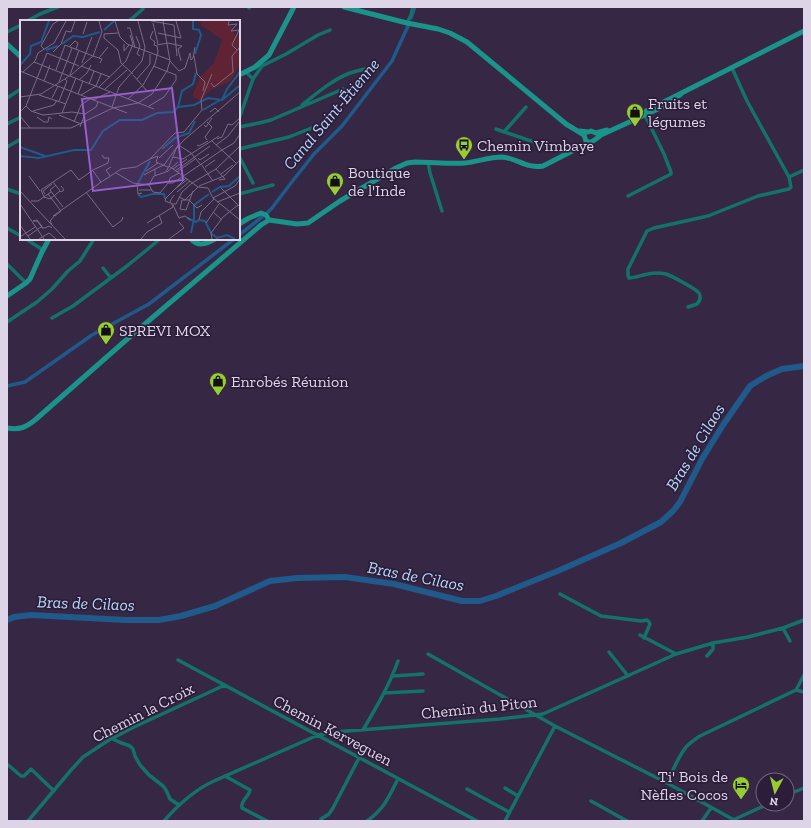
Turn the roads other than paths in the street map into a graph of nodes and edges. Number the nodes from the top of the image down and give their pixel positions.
1 (58, 7) edge
2 (142, 7) edge
3 (294, 7) edge
4 (344, 7) edge
5 (413, 7) edge
6 (29, 20) edge
7 (130, 20) edge
8 (408, 23) junction
9 (20, 25) edge
10 (330, 30) dead end
11 (804, 31) edge
12 (7, 32) edge
13 (7, 44) edge
14 (20, 56) edge
15 (378, 66) dead end
16 (732, 68) junction
17 (246, 72) junction
18 (240, 75) edge
19 (252, 79) junction
20 (343, 89) dead end
21 (20, 90) edge
22 (681, 94) junction
23 (7, 98) edge
24 (526, 107) dead end
25 (299, 108) junction
26 (645, 115) junction
27 (240, 116) edge
28 (20, 118) edge
29 (324, 123) dead end
30 (7, 124) edge
31 (240, 127) edge
32 (496, 129) dead end
33 (504, 132) junction
34 (596, 135) junction
35 (587, 137) junction
36 (20, 140) edge
37 (7, 147) edge
38 (240, 150) edge
39 (565, 155) junction
40 (240, 158) edge
41 (428, 162) junction
42 (804, 170) edge
43 (789, 177) junction
44 (253, 183) dead end
45 (273, 185) dead end
46 (7, 189) edge
47 (20, 194) edge
48 (240, 194) edge
49 (628, 196) dead end
50 (442, 211) dead end
51 (269, 220) junction
52 (240, 223) edge
53 (7, 228) edge
54 (20, 235) edge
55 (28, 240) edge
56 (48, 240) edge
57 (93, 240) edge
58 (159, 240) edge
59 (192, 240) edge
60 (213, 240) edge
61 (43, 250) junction
62 (7, 264) edge
63 (103, 268) dead end
64 (111, 278) junction
65 (25, 283) junction
66 (9, 295) edge
67 (688, 306) dead end
68 (52, 318) dead end
69 (7, 322) edge
70 (7, 428) edge
71 (560, 594) dead end
72 (804, 620) edge
73 (784, 628) junction
74 (640, 636) dead end
75 (644, 638) junction
76 (790, 641) dead end
77 (713, 643) junction
78 (609, 652) dead end
79 (428, 654) dead end
80 (676, 654) junction
81 (707, 656) dead end
82 (178, 660) dead end
83 (398, 661) dead end
84 (424, 674) dead end
85 (804, 675) edge
86 (393, 676) junction
87 (628, 676) junction
88 (225, 685) junction
89 (796, 690) junction
90 (423, 691) dead end
91 (804, 692) edge
92 (384, 693) junction
93 (536, 715) junction
94 (555, 726) junction
95 (363, 730) junction
96 (318, 735) junction
97 (111, 738) junction
98 (359, 758) junction
99 (7, 764) edge
100 (225, 776) junction
101 (398, 779) junction
102 (666, 783) junction
103 (505, 788) dead end
104 (468, 789) dead end
105 (54, 791) junction
106 (518, 796) junction
107 (591, 801) dead end
108 (179, 805) junction
109 (711, 808) junction
110 (755, 810) edge
111 (509, 812) junction
112 (321, 819) dead end
113 (734, 820) edge
114 (28, 821) edge
115 (164, 821) edge
116 (267, 821) edge
117 (367, 821) edge
118 (477, 821) edge
119 (504, 821) edge
120 (627, 821) edge
121 (702, 821) edge

1 - 6 street
2 - 7 street
3 - 17 main road
4 - 8 main road
5 - 8 street
8 - 35 main road
9 - 12 street
10 - 19 street
11 - 16 main road
13 - 14 main road
15 - 25 street
16 - 22 main road
16 - 43 street
17 - 18 main road
17 - 19 street
19 - 27 street
20 - 25 street
21 - 23 street
22 - 26 main road
22 - 34 main road
24 - 33 street
25 - 31 street
26 - 34 main road
26 - 49 street
28 - 30 street
29 - 38 street
32 - 33 street
33 - 39 street
34 - 35 main road
34 - 35 main road
35 - 39 main road
36 - 37 street
39 - 41 main road
40 - 44 street
41 - 50 street
41 - 51 main road
42 - 43 street
43 - 67 street
45 - 48 street
46 - 47 street
51 - 52 main road
51 - 70 main road
53 - 54 street
55 - 61 street
56 - 61 main road
57 - 69 street
58 - 64 street
59 - 60 main road
61 - 65 main road
62 - 65 street
63 - 64 street
64 - 68 street
65 - 66 main road
71 - 75 street
72 - 73 street, Chemin du Piton
73 - 76 street
73 - 77 street, Chemin du Piton
74 - 75 street
75 - 80 street
77 - 80 street, Chemin du Piton
77 - 81 street
78 - 87 street
79 - 93 street
80 - 87 street, Chemin du Piton
82 - 88 street, Chemin Kerveguen
83 - 86 street
84 - 86 street
85 - 89 street
86 - 92 street
87 - 93 street, Chemin du Piton
88 - 96 street, Chemin Kerveguen
88 - 97 street, Chemin la Croix
89 - 91 street
89 - 102 street
90 - 92 street
92 - 95 street
93 - 94 street
93 - 95 street, Chemin du Piton
94 - 102 street
94 - 106 street
95 - 96 street, Chemin du Piton
96 - 98 street, Chemin Kerveguen
96 - 100 street, Chemin du Piton
97 - 105 street, Chemin la Croix
97 - 108 street
98 - 101 street, Chemin Kerveguen
98 - 112 street
99 - 105 street
100 - 108 street, Chemin du Piton
100 - 116 street
101 - 117 street
101 - 118 street, Chemin Kerveguen
102 - 109 street
103 - 106 street
104 - 111 street
105 - 114 street, Chemin la Croix
106 - 111 street
107 - 120 street
108 - 115 street, Chemin du Piton
109 - 113 street
109 - 121 street
110 - 113 street
111 - 119 street

